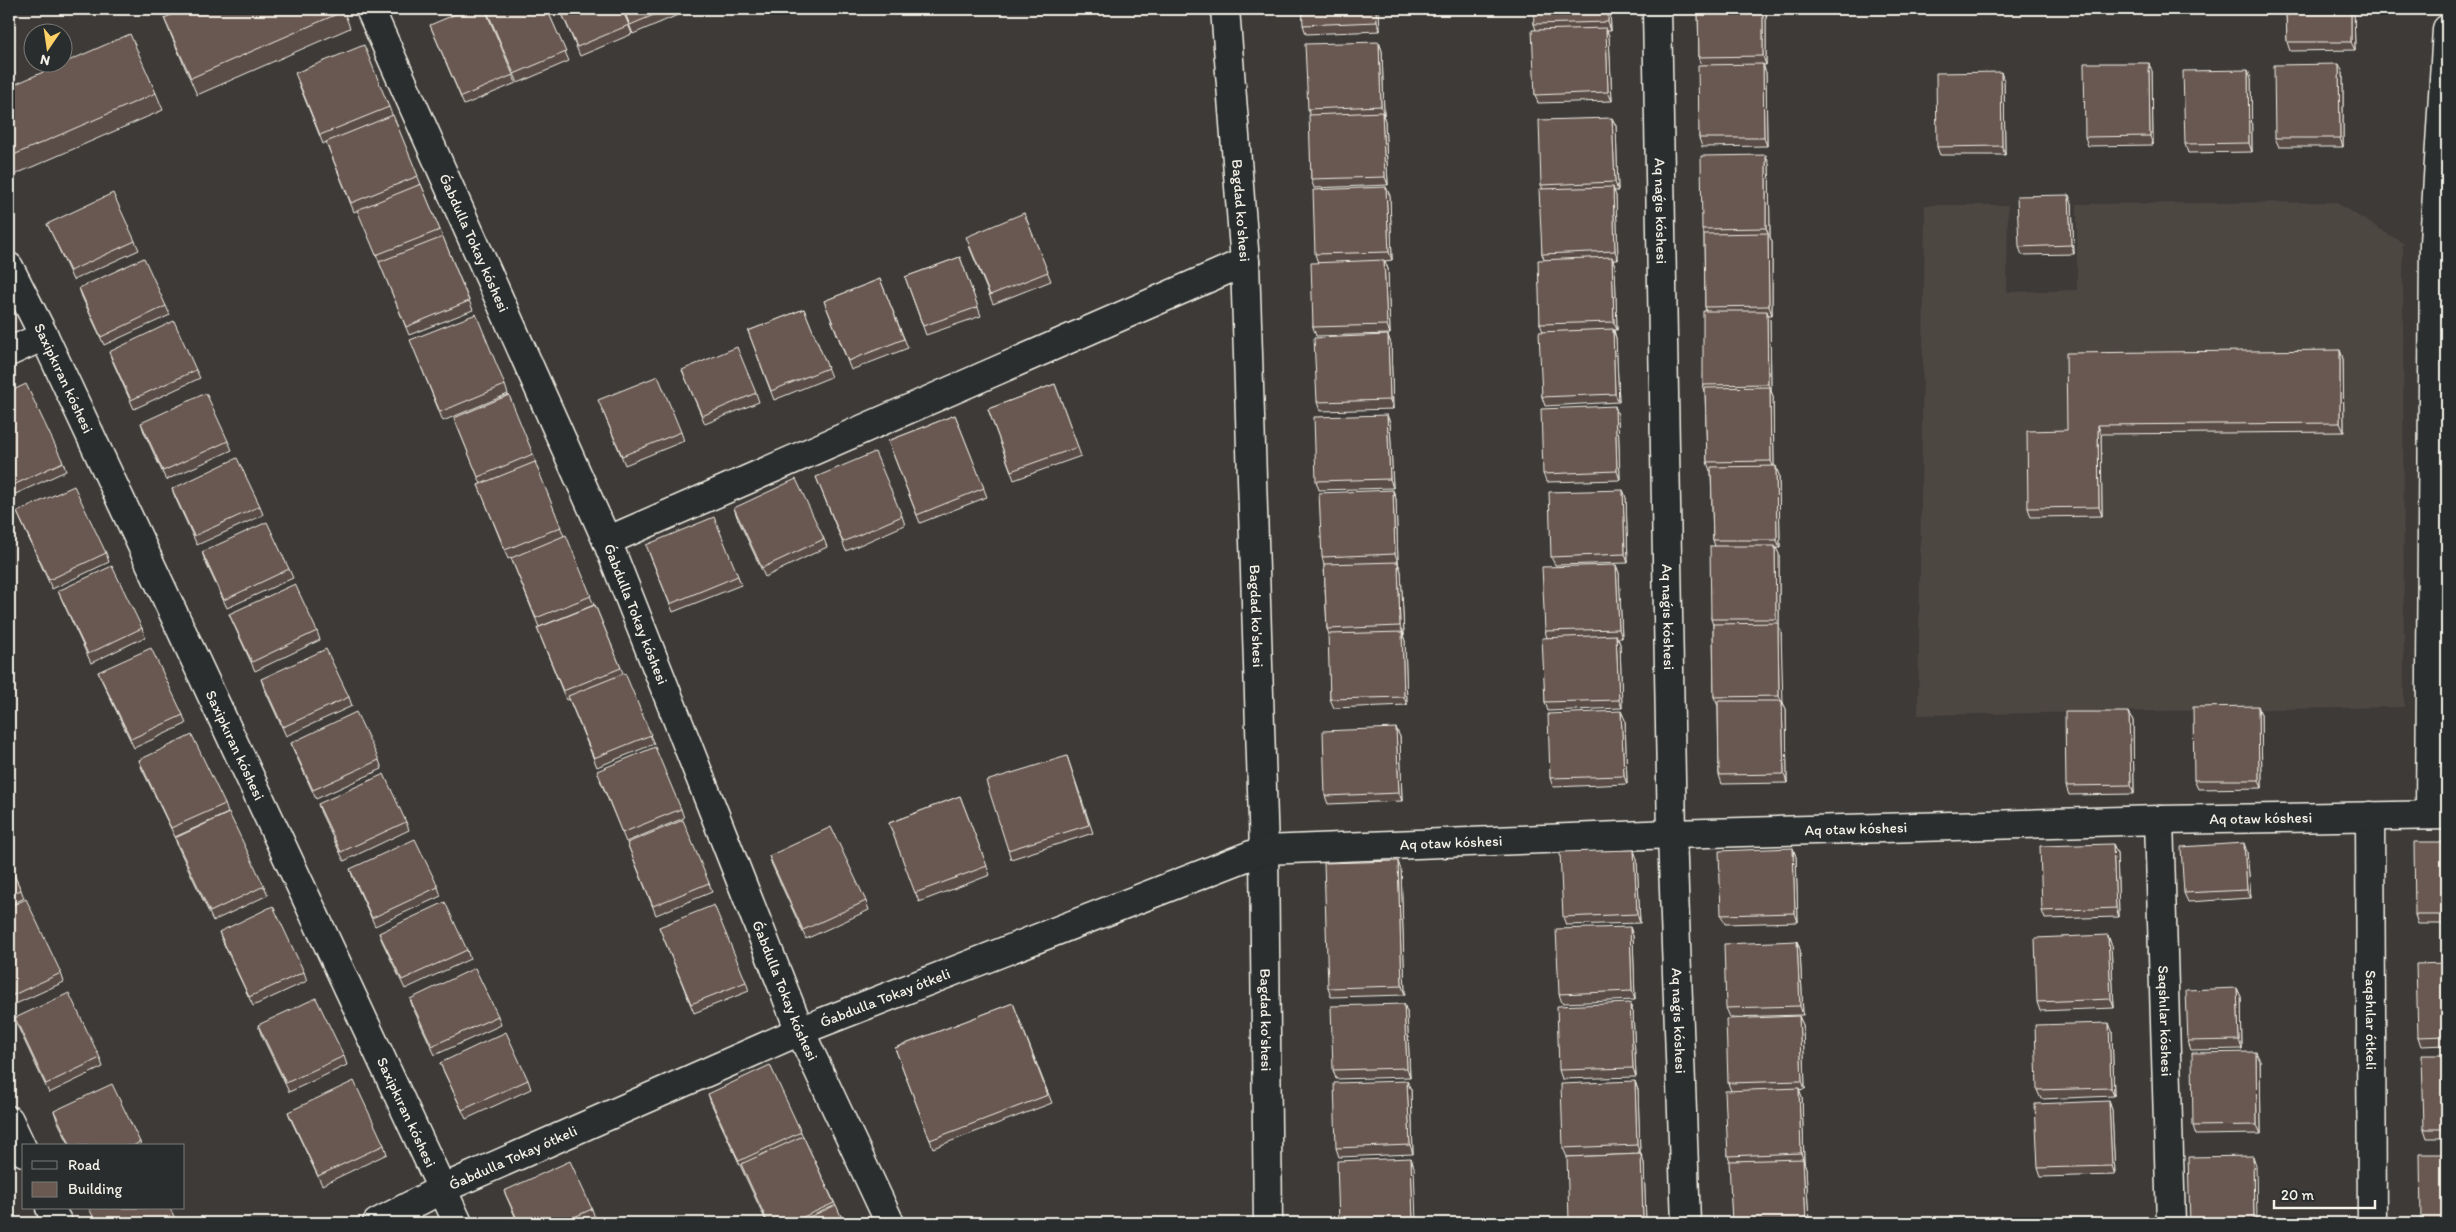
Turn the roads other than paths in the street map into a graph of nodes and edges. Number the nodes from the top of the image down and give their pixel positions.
1 (370, 9) edge
2 (1225, 9) edge
3 (1657, 9) edge
4 (2447, 30) edge
5 (2441, 243) edge
6 (1245, 262) junction
7 (9, 267) edge
8 (44, 336) junction
9 (9, 352) edge
10 (607, 541) junction
11 (2439, 815) edge
12 (2370, 816) junction
13 (2158, 820) junction
14 (1672, 834) junction
15 (1264, 850) junction
16 (800, 1031) junction
17 (9, 1120) edge
18 (22, 1148) edge
19 (442, 1189) junction
20 (51, 1210) edge
21 (58, 1223) edge
22 (376, 1223) edge
23 (458, 1223) edge
24 (890, 1223) edge
25 (1268, 1223) edge
26 (1686, 1223) edge
27 (2171, 1223) edge
28 (2372, 1223) edge

1 - 10 street, Ǵabdulla Tokay kóshesi
2 - 6 street, Bagdad ko'shesi
3 - 14 street, Aq naǵıs kóshesi
4 - 5 street
5 - 11 street
6 - 10 street
6 - 15 street, Bagdad ko'shesi
7 - 8 street, Saxipkıran kóshesi
8 - 9 street
8 - 19 street, Saxipkıran kóshesi
10 - 16 street, Ǵabdulla Tokay kóshesi
11 - 12 street, Aq otaw kóshesi
12 - 13 street, Aq otaw kóshesi
12 - 28 street, Saqshılar ótkeli
13 - 14 street, Aq otaw kóshesi
13 - 27 street, Saqshılar kóshesi
14 - 15 street, Aq otaw kóshesi
14 - 26 street, Aq naǵıs kóshesi
15 - 16 street, Ǵabdulla Tokay ótkeli
15 - 25 street, Bagdad ko'shesi
16 - 19 street, Ǵabdulla Tokay ótkeli
16 - 24 street, Ǵabdulla Tokay kóshesi
17 - 18 street
19 - 22 street, Ǵabdulla Tokay ótkeli
19 - 23 street, Saxipkıran kóshesi
20 - 21 street

